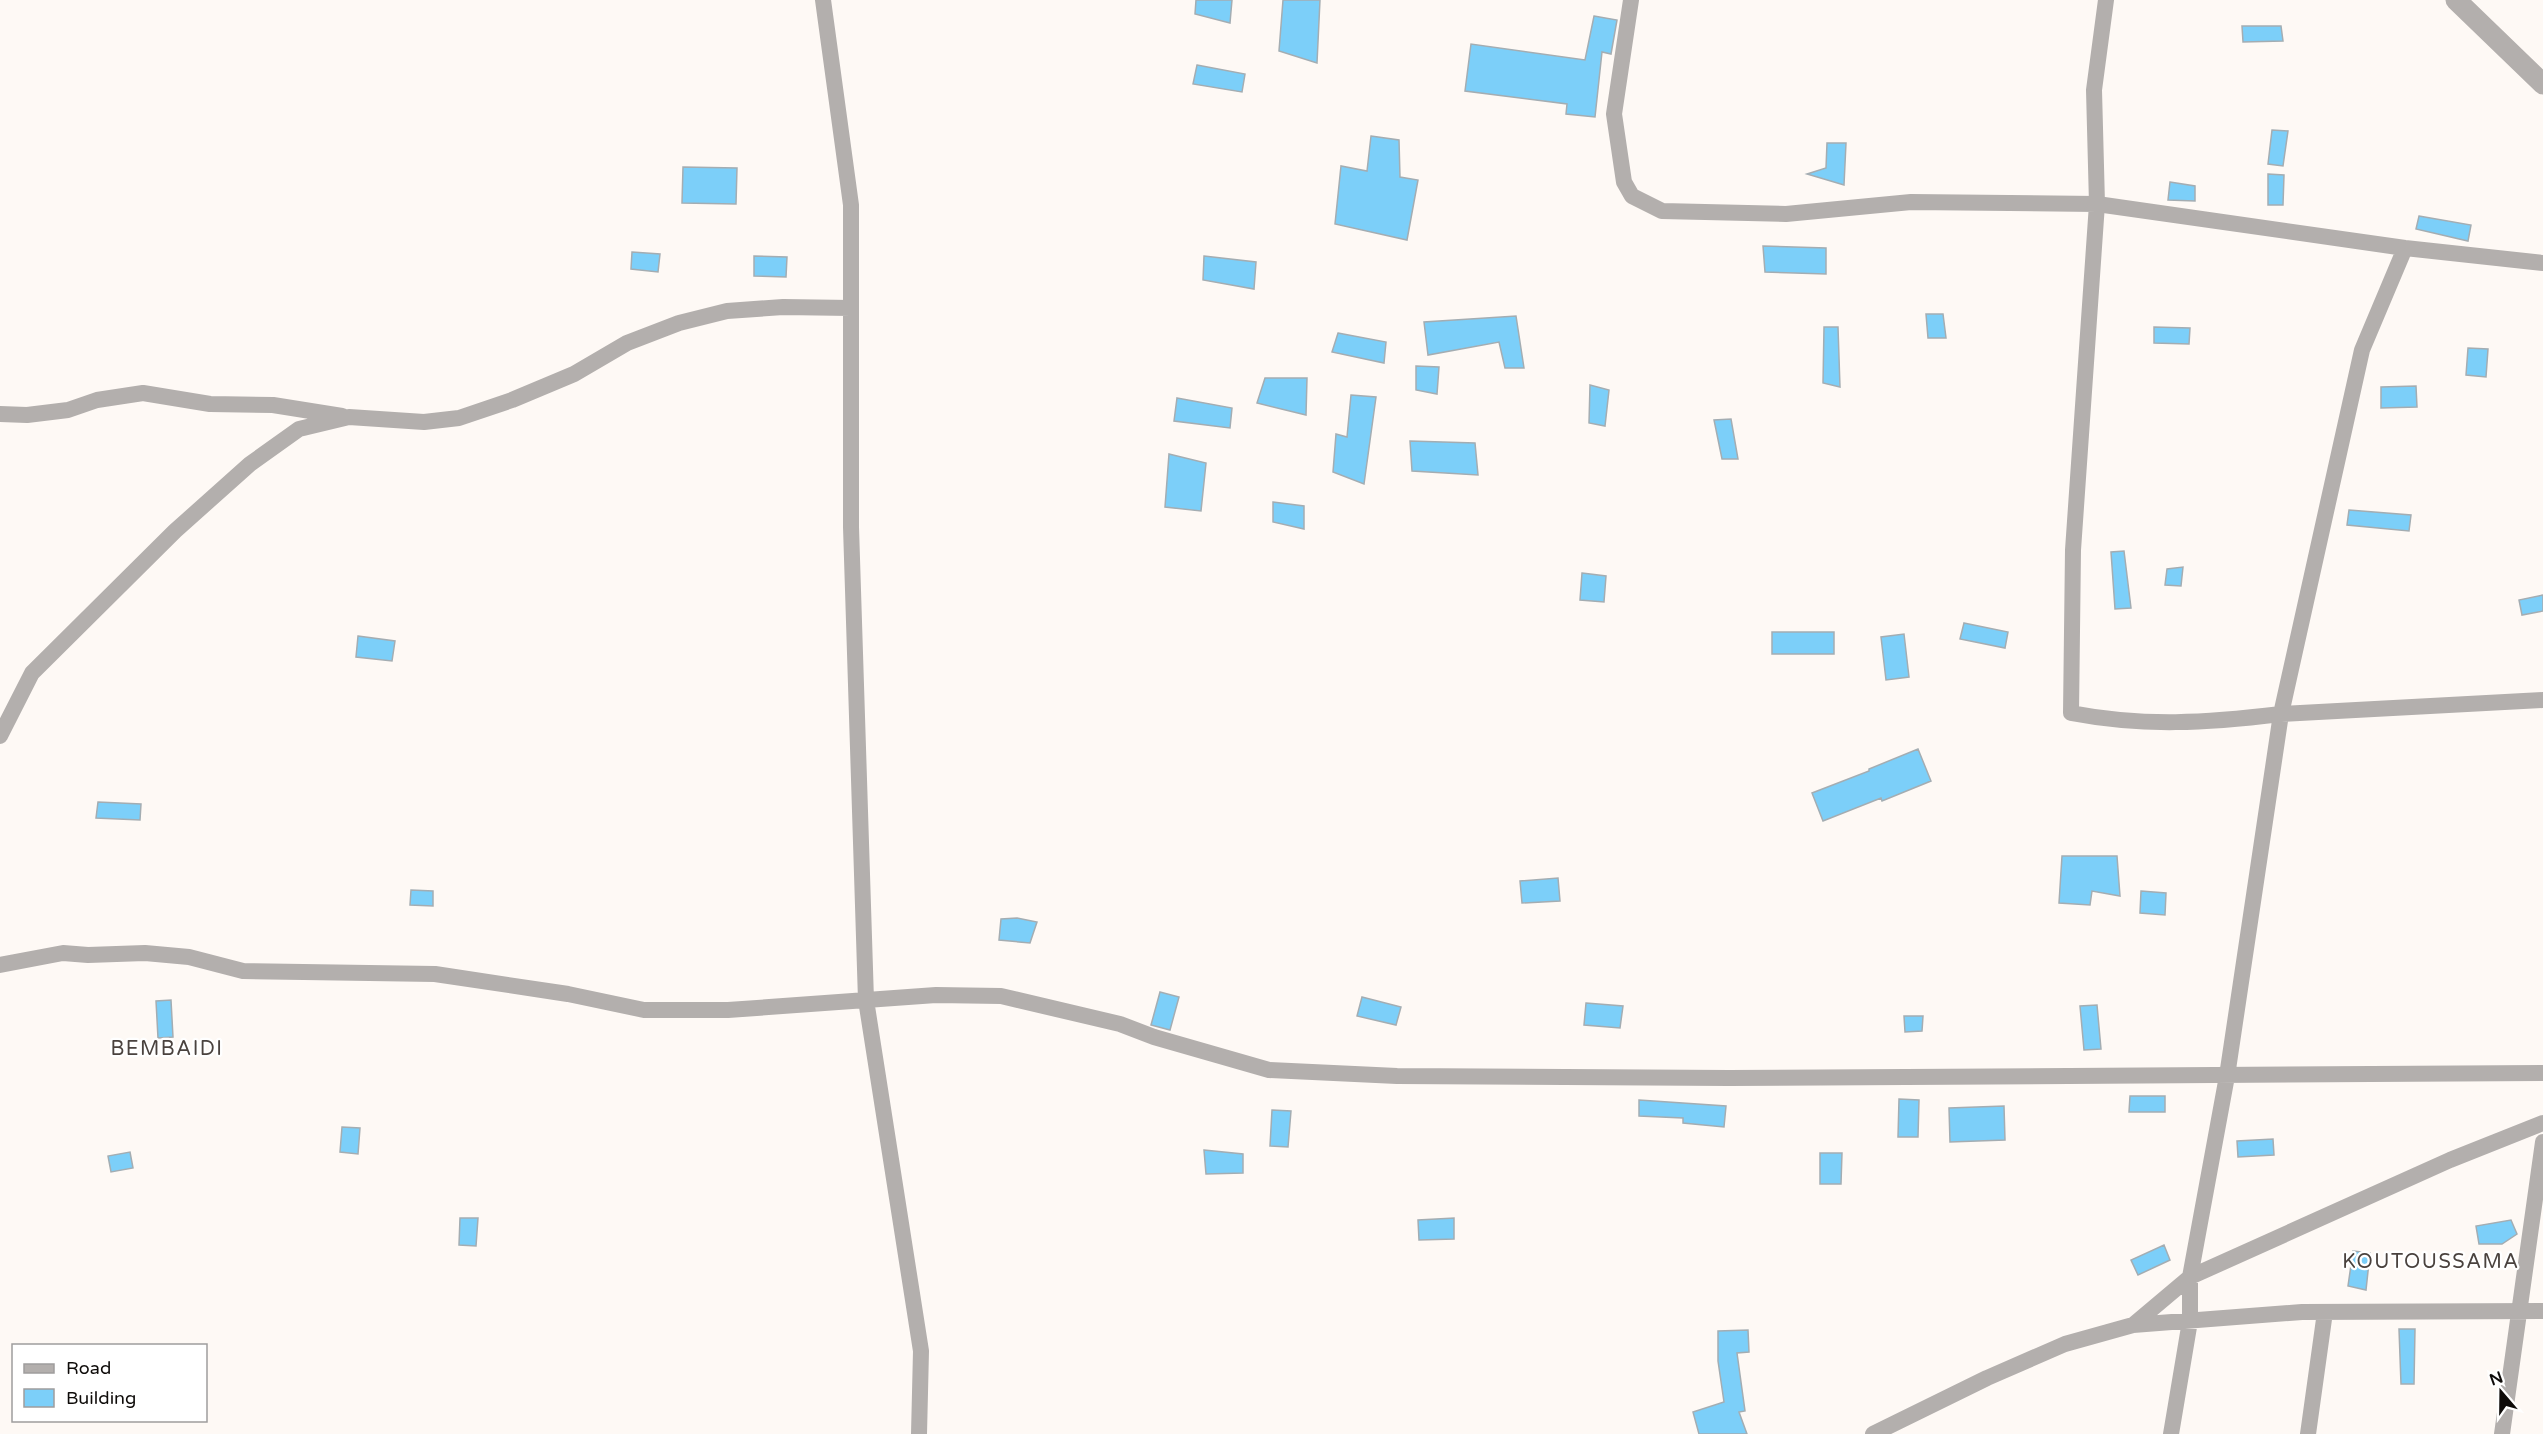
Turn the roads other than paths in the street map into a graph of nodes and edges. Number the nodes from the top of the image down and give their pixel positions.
1 (823, 0) edge
2 (1631, 0) edge
3 (2106, 0) edge
4 (2456, 0) edge
5 (2543, 84) edge
6 (2097, 204) junction
7 (2405, 248) junction
8 (2543, 263) edge
9 (850, 308) junction
10 (0, 414) edge
11 (349, 417) junction
12 (2543, 700) edge
13 (2281, 714) junction
14 (0, 736) edge
15 (0, 965) edge
16 (867, 999) junction
17 (2543, 1073) edge
18 (2227, 1076) junction
19 (2543, 1123) edge
20 (2543, 1142) edge
21 (2190, 1277) junction
22 (2518, 1310) junction
23 (2543, 1311) edge
24 (2325, 1312) junction
25 (2190, 1321) junction
26 (2133, 1325) junction
27 (919, 1434) edge
28 (1873, 1434) edge
29 (2171, 1434) edge
30 (2308, 1434) edge
31 (2502, 1434) edge

1 - 9 street
2 - 6 street
3 - 6 street
4 - 5 street
6 - 7 street
6 - 13 street
7 - 8 street
7 - 13 street
9 - 11 street
9 - 16 street
10 - 11 street
11 - 14 street
12 - 13 street
13 - 18 street
15 - 16 street
16 - 18 street
16 - 27 street
17 - 18 street
18 - 21 street
19 - 21 street
20 - 22 street
21 - 25 street
21 - 26 street
22 - 23 street
22 - 24 street
22 - 31 street
24 - 25 street
24 - 30 street
25 - 26 street
25 - 29 street
26 - 28 street

